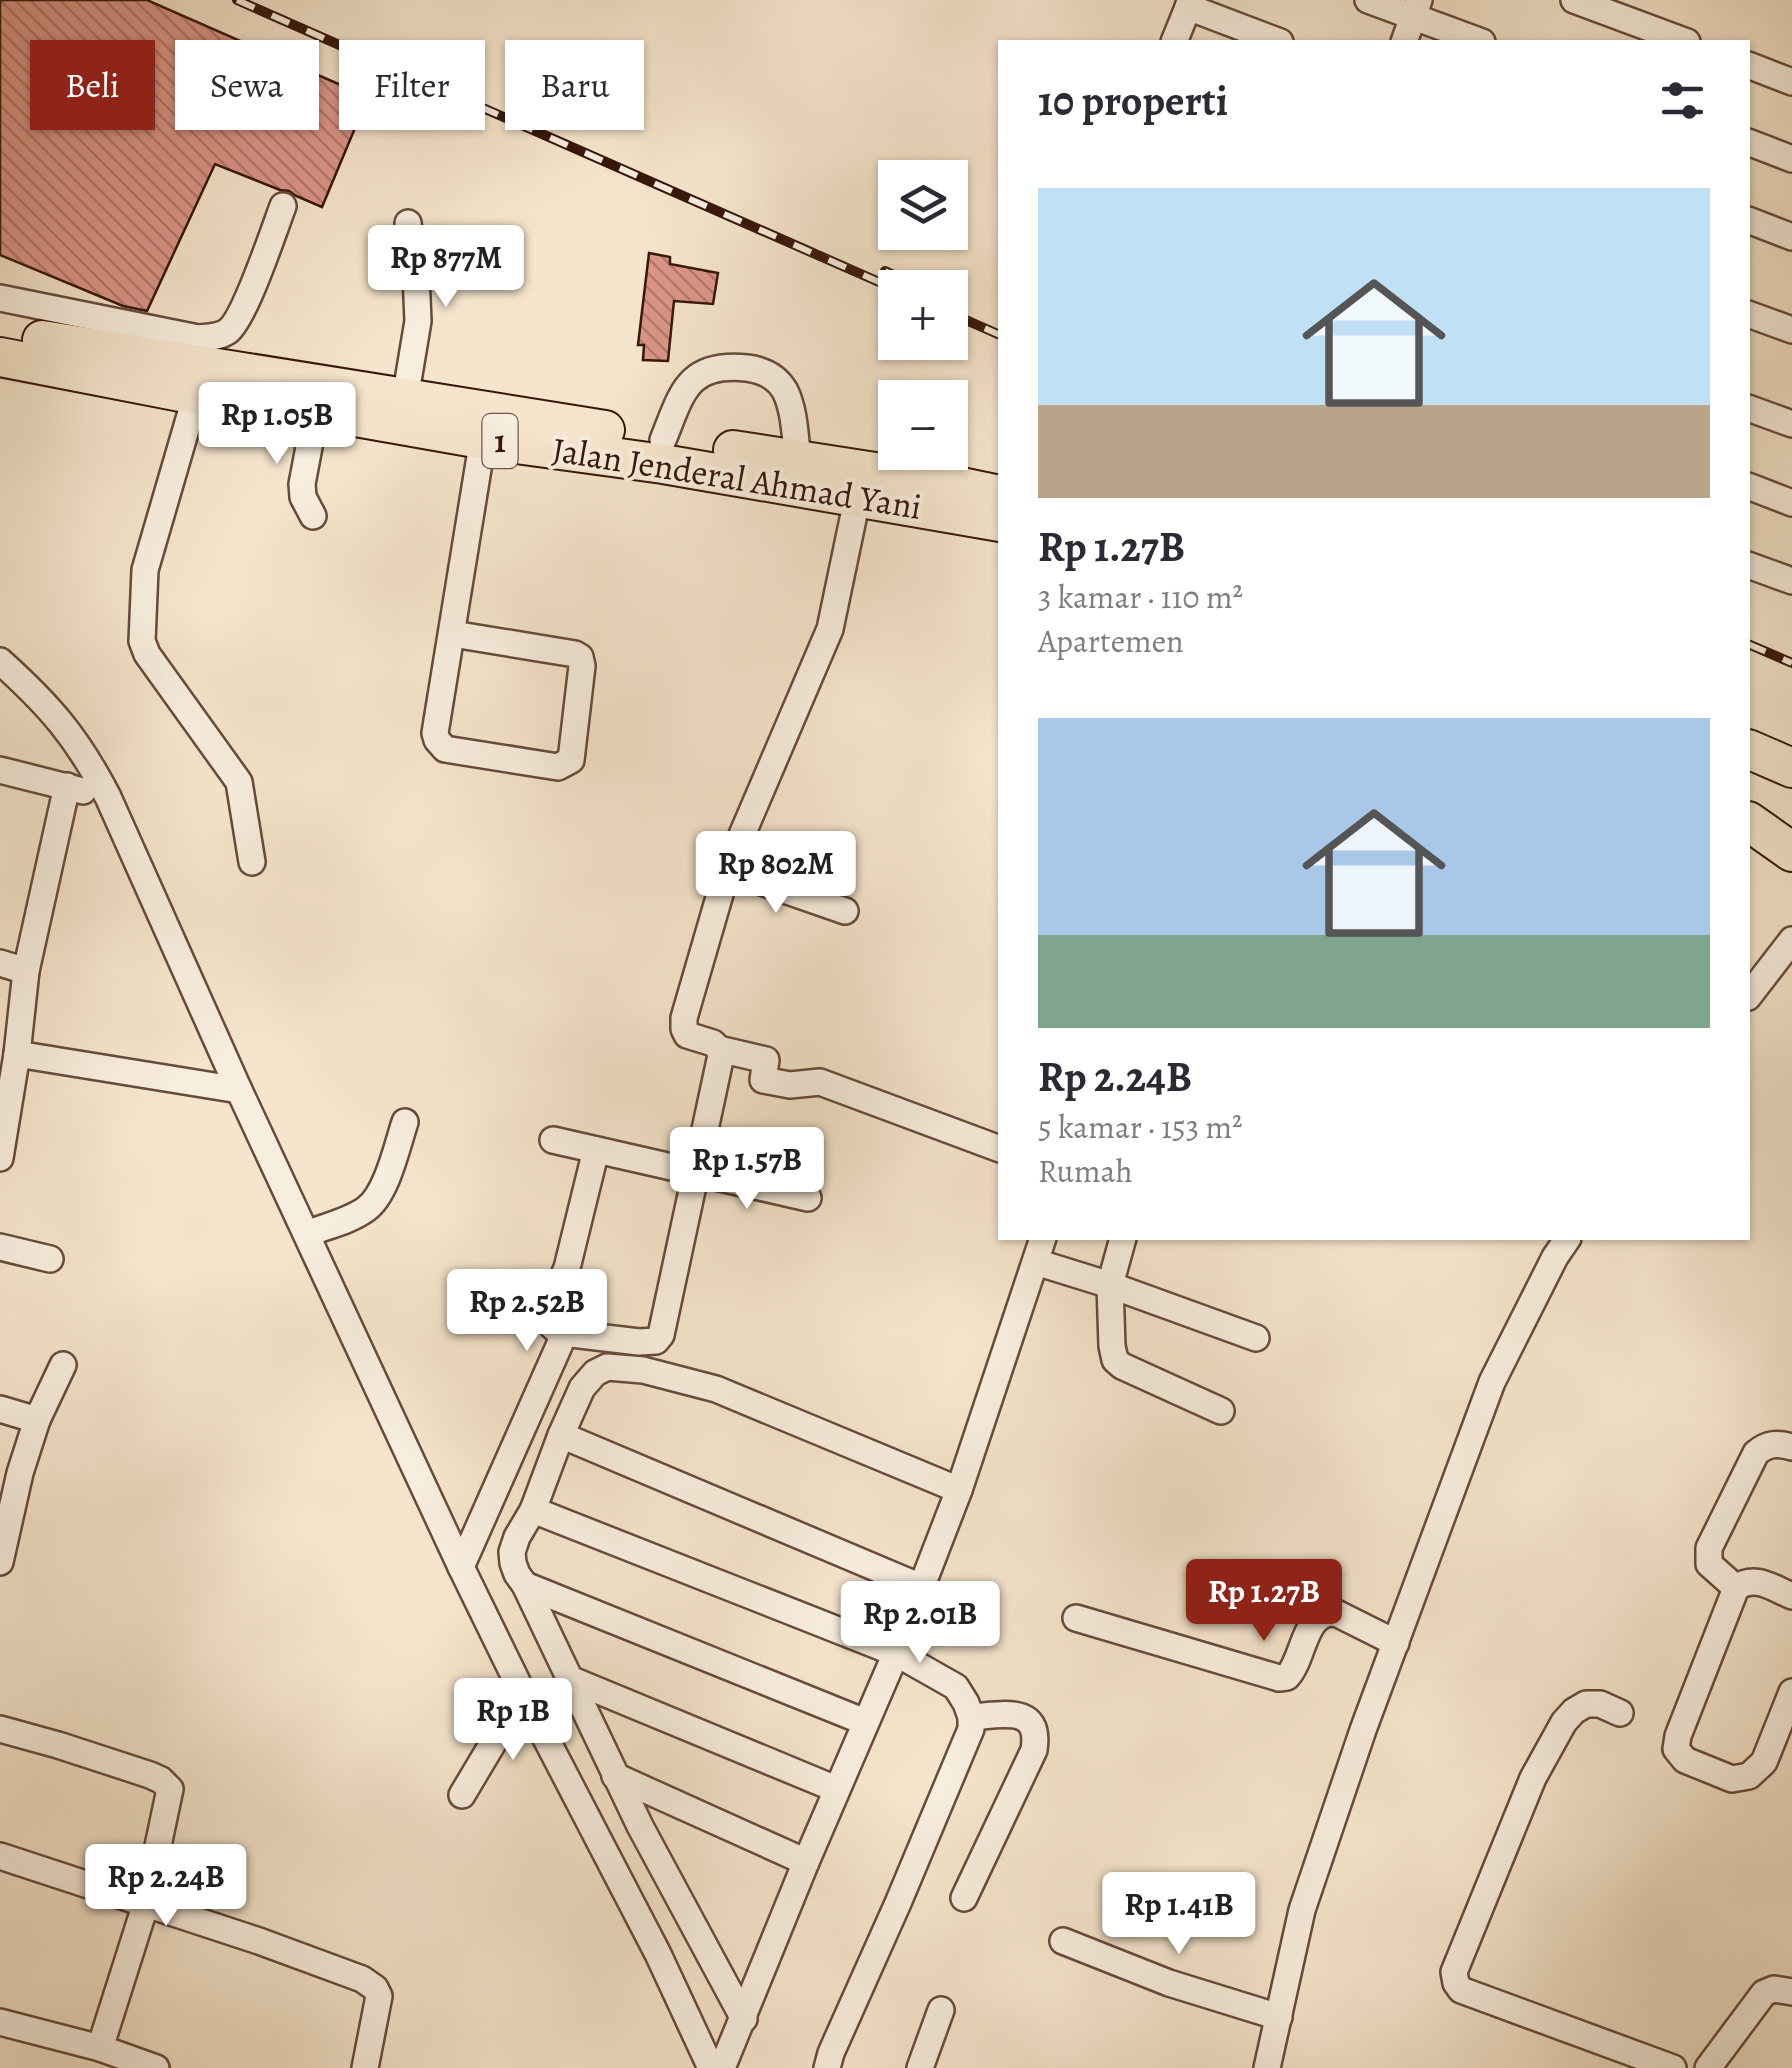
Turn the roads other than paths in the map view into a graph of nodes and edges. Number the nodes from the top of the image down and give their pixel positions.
1 (1368, 0) edge
2 (1574, 0) edge
3 (1190, 4) edge
4 (1416, 8) edge
5 (1175, 40) edge
6 (1275, 40) edge
7 (1405, 40) edge
8 (1478, 40) edge
9 (1682, 40) edge
10 (1750, 66) edge
11 (1792, 82) edge
12 (1750, 143) edge
13 (1792, 159) edge
14 (283, 206) dead end
15 (1750, 221) edge
16 (408, 222) dead end
17 (1792, 237) edge
18 (0, 298) edge
19 (1750, 315) edge
20 (1792, 330) edge
21 (0, 334) edge
22 (0, 357) edge
23 (196, 395) junction
24 (405, 399) junction
25 (1750, 409) edge
26 (316, 410) junction
27 (1792, 424) edge
28 (485, 425) junction
29 (663, 440) junction
30 (798, 460) junction
31 (1750, 487) edge
32 (998, 495) edge
33 (858, 496) junction
34 (1792, 503) edge
35 (312, 516) dead end
36 (998, 522) edge
37 (1750, 566) edge
38 (1792, 581) edge
39 (453, 634) junction
40 (0, 661) edge
41 (1750, 750) edge
42 (1792, 768) edge
43 (0, 770) edge
44 (67, 786) junction
45 (108, 797) junction
46 (1750, 823) edge
47 (1792, 852) edge
48 (252, 862) dead end
49 (727, 870) junction
50 (844, 911) dead end
51 (1792, 940) edge
52 (0, 963) edge
53 (26, 971) junction
54 (1750, 994) edge
55 (719, 1049) junction
56 (17, 1054) junction
57 (239, 1090) junction
58 (405, 1122) dead end
59 (552, 1140) dead end
60 (998, 1149) edge
61 (596, 1150) junction
62 (0, 1158) edge
63 (697, 1174) junction
64 (808, 1198) dead end
65 (307, 1234) junction
66 (1122, 1240) edge
67 (1567, 1240) edge
68 (0, 1247) edge
69 (1040, 1250) edge
70 (50, 1258) dead end
71 (1110, 1285) junction
72 (562, 1333) junction
73 (1256, 1338) dead end
74 (63, 1364) dead end
75 (0, 1410) edge
76 (1221, 1411) dead end
77 (38, 1420) junction
78 (561, 1434) junction
79 (1792, 1447) edge
80 (959, 1490) junction
81 (533, 1510) junction
82 (0, 1562) edge
83 (460, 1567) junction
84 (525, 1585) junction
85 (921, 1587) junction
86 (1736, 1588) junction
87 (1792, 1596) edge
88 (1076, 1618) dead end
89 (1396, 1643) junction
90 (896, 1653) junction
91 (570, 1680) junction
92 (1792, 1692) edge
93 (527, 1702) junction
94 (1620, 1713) dead end
95 (971, 1717) junction
96 (865, 1722) junction
97 (0, 1728) edge
98 (615, 1776) junction
99 (836, 1789) junction
100 (462, 1795) dead end
101 (0, 1856) edge
102 (806, 1862) junction
103 (964, 1898) dead end
104 (146, 1903) junction
105 (1063, 1941) dead end
106 (1792, 1992) edge
107 (940, 2010) dead end
108 (1279, 2017) junction
109 (744, 2019) junction
110 (0, 2022) edge
111 (100, 2048) junction
112 (156, 2068) edge
113 (365, 2068) edge
114 (711, 2068) edge
115 (722, 2068) edge
116 (827, 2068) edge
117 (920, 2068) edge
118 (1267, 2068) edge
119 (1673, 2068) edge
120 (1708, 2068) edge

1 - 4 street
2 - 9 street
3 - 5 street
3 - 6 street
4 - 7 street
4 - 8 street
10 - 11 street
12 - 13 street
14 - 18 street
15 - 17 street
16 - 24 street
19 - 20 street
21 - 24 highway, Jalan Jenderal Ahmad Yani / 1
22 - 23 highway, Jalan Jenderal Ahmad Yani / 1
23 - 26 highway, Jalan Jenderal Ahmad Yani / 1
23 - 48 street
24 - 28 highway, Jalan Jenderal Ahmad Yani / 1
25 - 27 street
26 - 28 highway, Jalan Jenderal Ahmad Yani / 1
26 - 35 street
28 - 29 highway, Jalan Jenderal Ahmad Yani / 1
28 - 33 highway, Jalan Jenderal Ahmad Yani / 1
28 - 39 street
29 - 30 highway, Jalan Jenderal Ahmad Yani / 1
29 - 30 street
30 - 32 highway, Jalan Jenderal Ahmad Yani / 1
31 - 34 street
33 - 36 highway, Jalan Jenderal Ahmad Yani / 1
33 - 49 street
37 - 38 street
39 - 39 street
40 - 45 street
41 - 42 highway
43 - 44 street
44 - 45 street
44 - 53 street
45 - 57 street
46 - 47 highway
49 - 50 street
49 - 55 street
51 - 54 street
52 - 53 street
53 - 56 street
55 - 60 street
55 - 63 street
56 - 57 street
56 - 62 street
57 - 65 street
58 - 65 street
59 - 61 street
61 - 63 street
61 - 72 street
63 - 64 street
63 - 72 street
65 - 83 street
66 - 71 street
67 - 89 street
68 - 70 street
69 - 71 street
69 - 80 street
71 - 73 street
71 - 76 street
72 - 83 street
74 - 77 street
75 - 77 street
77 - 82 street
78 - 80 street
78 - 81 street
78 - 85 street
79 - 86 street
80 - 85 street
81 - 84 street
81 - 90 street
83 - 93 street
84 - 91 street
84 - 96 street
85 - 90 street
86 - 87 street
86 - 92 street
88 - 89 street
89 - 108 street
90 - 95 street
90 - 96 street
91 - 98 street
91 - 99 street
93 - 100 street
93 - 114 street
94 - 119 street
95 - 103 street
95 - 116 street
96 - 99 street
97 - 104 street
98 - 102 street
98 - 109 street
99 - 102 street
101 - 104 street
102 - 109 street
104 - 111 street
104 - 113 street
105 - 108 street
106 - 120 street
107 - 117 street
108 - 118 street
109 - 115 street
110 - 111 street
111 - 112 street

